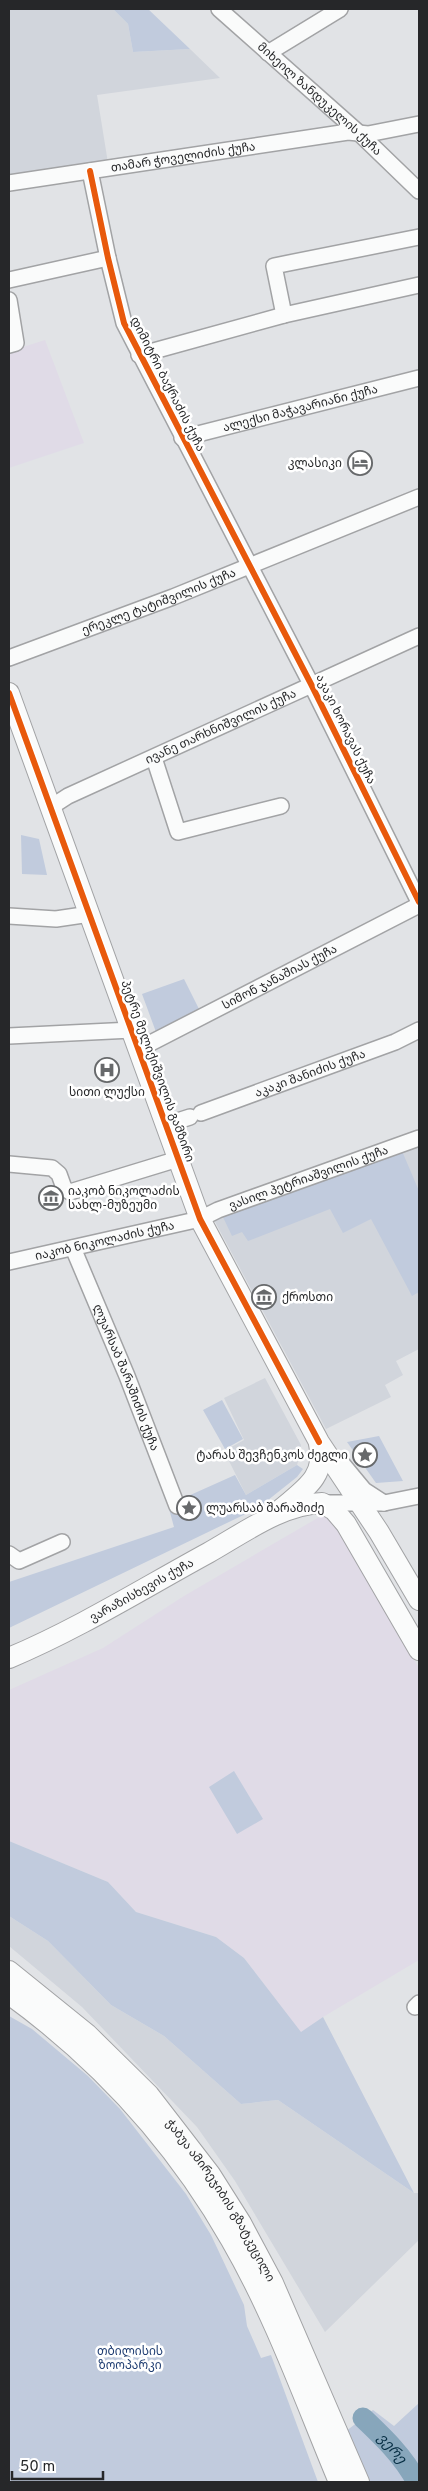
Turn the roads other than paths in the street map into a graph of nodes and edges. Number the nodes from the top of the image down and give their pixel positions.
1 (219, 9) edge
2 (340, 9) edge
3 (268, 53) junction
4 (419, 124) edge
5 (359, 133) junction
6 (90, 171) junction
7 (9, 183) edge
8 (419, 191) edge
9 (419, 237) edge
10 (108, 258) junction
11 (9, 280) edge
12 (419, 285) edge
13 (9, 300) edge
14 (284, 315) junction
15 (9, 345) edge
16 (139, 355) junction
17 (419, 378) edge
18 (182, 438) junction
19 (419, 497) edge
20 (250, 566) junction
21 (419, 636) edge
22 (9, 658) edge
23 (311, 684) junction
24 (9, 693) edge
25 (154, 758) junction
26 (281, 806) dead end
27 (51, 807) junction
28 (419, 904) edge
29 (90, 914) junction
30 (9, 916) edge
31 (419, 1030) edge
32 (9, 1036) edge
33 (136, 1040) junction
34 (165, 1125) junction
35 (419, 1138) edge
36 (178, 1160) junction
37 (9, 1164) edge
38 (200, 1219) junction
39 (73, 1248) junction
40 (9, 1262) edge
41 (319, 1442) junction
42 (419, 1496) edge
43 (322, 1503) junction
44 (384, 1503) junction
45 (353, 1504) junction
46 (177, 1506) dead end
47 (271, 1518) junction
48 (62, 1542) dead end
49 (9, 1554) edge
50 (419, 1600) edge
51 (419, 1650) edge
52 (9, 1658) edge
53 (9, 1970) edge
54 (9, 1994) edge
55 (339, 2482) edge
56 (359, 2482) edge

1 - 3 street, მიხეილ ზანდუკელის ქუჩა
2 - 3 street
3 - 5 street, მიხეილ ზანდუკელის ქუჩა
4 - 5 street, თამარ ჭოველიძის ქუჩა
5 - 6 street, თამარ ჭოველიძის ქუჩა
5 - 8 street, მიხეილ ზანდუკელის ქუჩა
6 - 7 street, თამარ ჭოველიძის ქუჩა
6 - 10 street, დიმიტრი ბაქრაძის ქუჩა
9 - 14 street
10 - 11 street
10 - 16 street, დიმიტრი ბაქრაძის ქუჩა
12 - 14 street
13 - 15 street
14 - 16 street
16 - 18 street, დიმიტრი ბაქრაძის ქუჩა
17 - 18 street, ალექსი მაჭავარიანი ქუჩა
18 - 20 street, დიმიტრი ბაქრაძის ქუჩა
19 - 20 street, ერეკლე ტატიშვილის ქუჩა
20 - 22 street, ერეკლე ტატიშვილის ქუჩა
20 - 23 street, აკაკი ხორავას ქუჩა
21 - 23 street, ივანე თარხნიშვილის ქუჩა
23 - 25 street, ივანე თარხნიშვილის ქუჩა
23 - 28 street, აკაკი ხორავას ქუჩა
24 - 27 main road, პეტრე მელიქიშვილის გამზირი
25 - 26 street
25 - 27 street, ივანე თარხნიშვილის ქუჩა
27 - 29 main road, პეტრე მელიქიშვილის გამზირი
28 - 33 street, სიმონ ჯანაშიას ქუჩა
29 - 30 street
29 - 33 main road, პეტრე მელიქიშვილის გამზირი
31 - 34 street, აკაკი შანიძის ქუჩა
32 - 33 street
33 - 34 main road, პეტრე მელიქიშვილის გამზირი
34 - 36 main road, პეტრე მელიქიშვილის გამზირი
35 - 38 street, ვასილ პეტრიაშვილის ქუჩა
36 - 37 street
36 - 38 main road, პეტრე მელიქიშვილის გამზირი
38 - 39 street, იაკობ ნიკოლაძის ქუჩა
38 - 41 main road, პეტრე მელიქიშვილის გამზირი
39 - 40 street, იაკობ ნიკოლაძის ქუჩა
39 - 46 street, ლუარსაბ შარაშიძის ქუჩა
41 - 44 street
41 - 45 main road, პეტრე მელიქიშვილის გამზირი
41 - 47 main road, ვარაზისხევის ქუჩა
42 - 44 street, ვარაზისხევის ქუჩა
43 - 45 street, ვარაზისხევის ქუჩა
43 - 47 main road, ვარაზისხევის ქუჩა
43 - 51 main road
44 - 45 street, ვარაზისხევის ქუჩა
45 - 50 main road, პეტრე მელიქიშვილის გამზირი
47 - 52 main road, ვარაზისხევის ქუჩა
48 - 49 street
53 - 56 main road, ჭაბუა ამირეჯიბის გზატკეცილი
54 - 55 main road, ჭაბუა ამირეჯიბის გზატკეცილი

